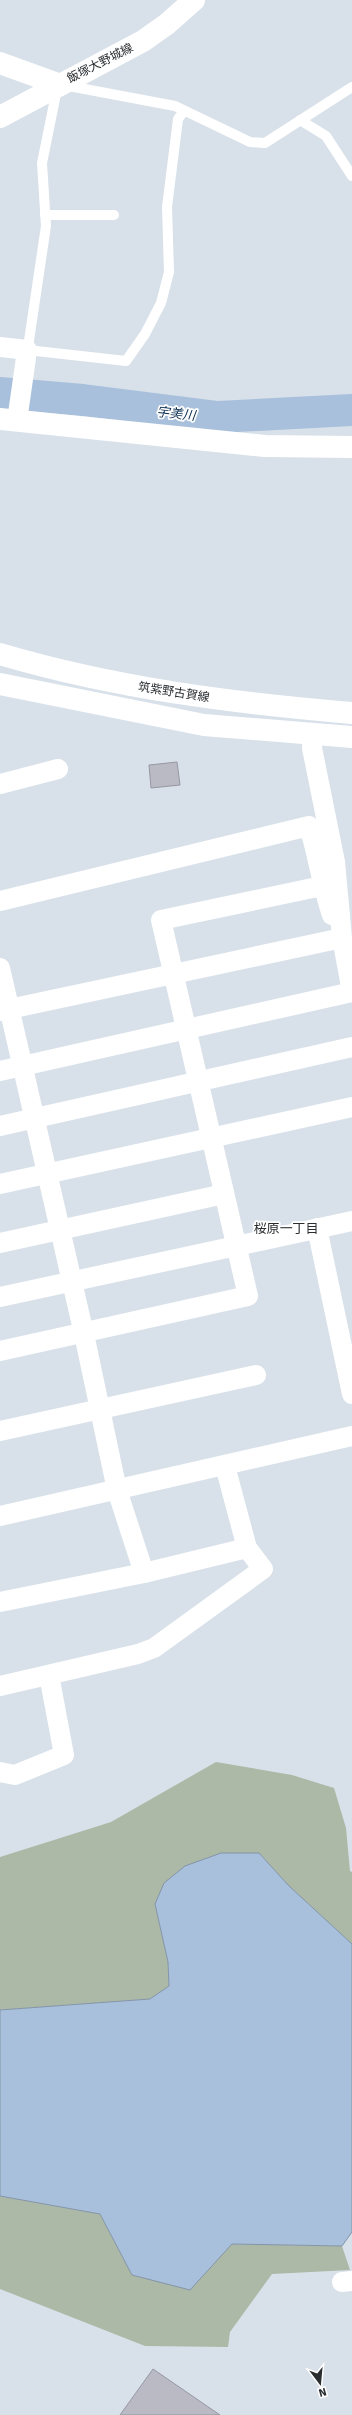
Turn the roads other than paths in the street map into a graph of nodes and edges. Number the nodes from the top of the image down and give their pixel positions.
1 (194, 0) edge
2 (0, 63) edge
3 (58, 84) junction
4 (352, 87) edge
5 (184, 110) junction
6 (0, 116) edge
7 (300, 120) junction
8 (352, 176) edge
9 (45, 215) junction
10 (114, 215) dead end
11 (0, 347) edge
12 (27, 354) junction
13 (12, 416) edge
14 (352, 447) edge
15 (0, 654) edge
16 (0, 684) edge
17 (352, 713) edge
18 (313, 733) junction
19 (352, 737) edge
20 (58, 769) dead end
21 (0, 784) edge
22 (322, 886) junction
23 (0, 901) edge
24 (340, 915) junction
25 (342, 938) junction
26 (0, 968) edge
27 (173, 974) junction
28 (352, 992) edge
29 (5, 1010) edge
30 (186, 1030) junction
31 (352, 1047) edge
32 (23, 1066) junction
33 (0, 1071) edge
34 (198, 1082) junction
35 (352, 1107) edge
36 (34, 1118) junction
37 (0, 1126) edge
38 (210, 1137) junction
39 (47, 1173) junction
40 (0, 1184) edge
41 (224, 1194) junction
42 (352, 1221) edge
43 (317, 1228) junction
44 (60, 1230) junction
45 (0, 1244) edge
46 (236, 1246) junction
47 (72, 1281) junction
48 (0, 1297) edge
49 (84, 1334) junction
50 (0, 1352) edge
51 (256, 1375) dead end
52 (352, 1394) edge
53 (100, 1410) junction
54 (0, 1431) edge
55 (352, 1436) edge
56 (225, 1466) junction
57 (117, 1490) junction
58 (0, 1516) edge
59 (247, 1548) junction
60 (144, 1573) junction
61 (0, 1602) edge
62 (49, 1675) junction
63 (0, 1686) edge
64 (0, 1772) edge

1 - 3 main road, 飯塚大野城線
2 - 3 main road
3 - 5 lane
3 - 6 main road, 飯塚大野城線
3 - 9 lane
4 - 7 lane
5 - 7 lane
5 - 12 lane
7 - 8 lane
9 - 10 lane
9 - 12 lane
11 - 12 street
12 - 13 street
13 - 14 main road
15 - 17 main road, 筑紫野古賀線
16 - 18 main road
18 - 19 main road
18 - 24 street
20 - 21 street
22 - 23 street
22 - 24 street
22 - 27 street
24 - 25 street
25 - 27 street
25 - 28 street
26 - 29 street
27 - 29 street
27 - 30 street
28 - 30 street
29 - 32 street
30 - 32 street
30 - 34 street
31 - 34 street
32 - 33 street
32 - 36 street
34 - 36 street
34 - 38 street
35 - 38 street
36 - 37 street
36 - 39 street
38 - 39 street
38 - 41 street
39 - 40 street
39 - 44 street
41 - 44 street
41 - 46 street
42 - 43 street
43 - 46 street
43 - 52 street
44 - 45 street
44 - 47 street
46 - 47 street
46 - 49 street
47 - 48 street
47 - 49 street
49 - 50 street
49 - 53 street
51 - 53 street
53 - 54 street
53 - 57 street
55 - 56 street
56 - 57 street
56 - 59 street
57 - 58 street
57 - 60 street
59 - 60 street
59 - 62 street
60 - 61 street
62 - 63 street
62 - 64 street

